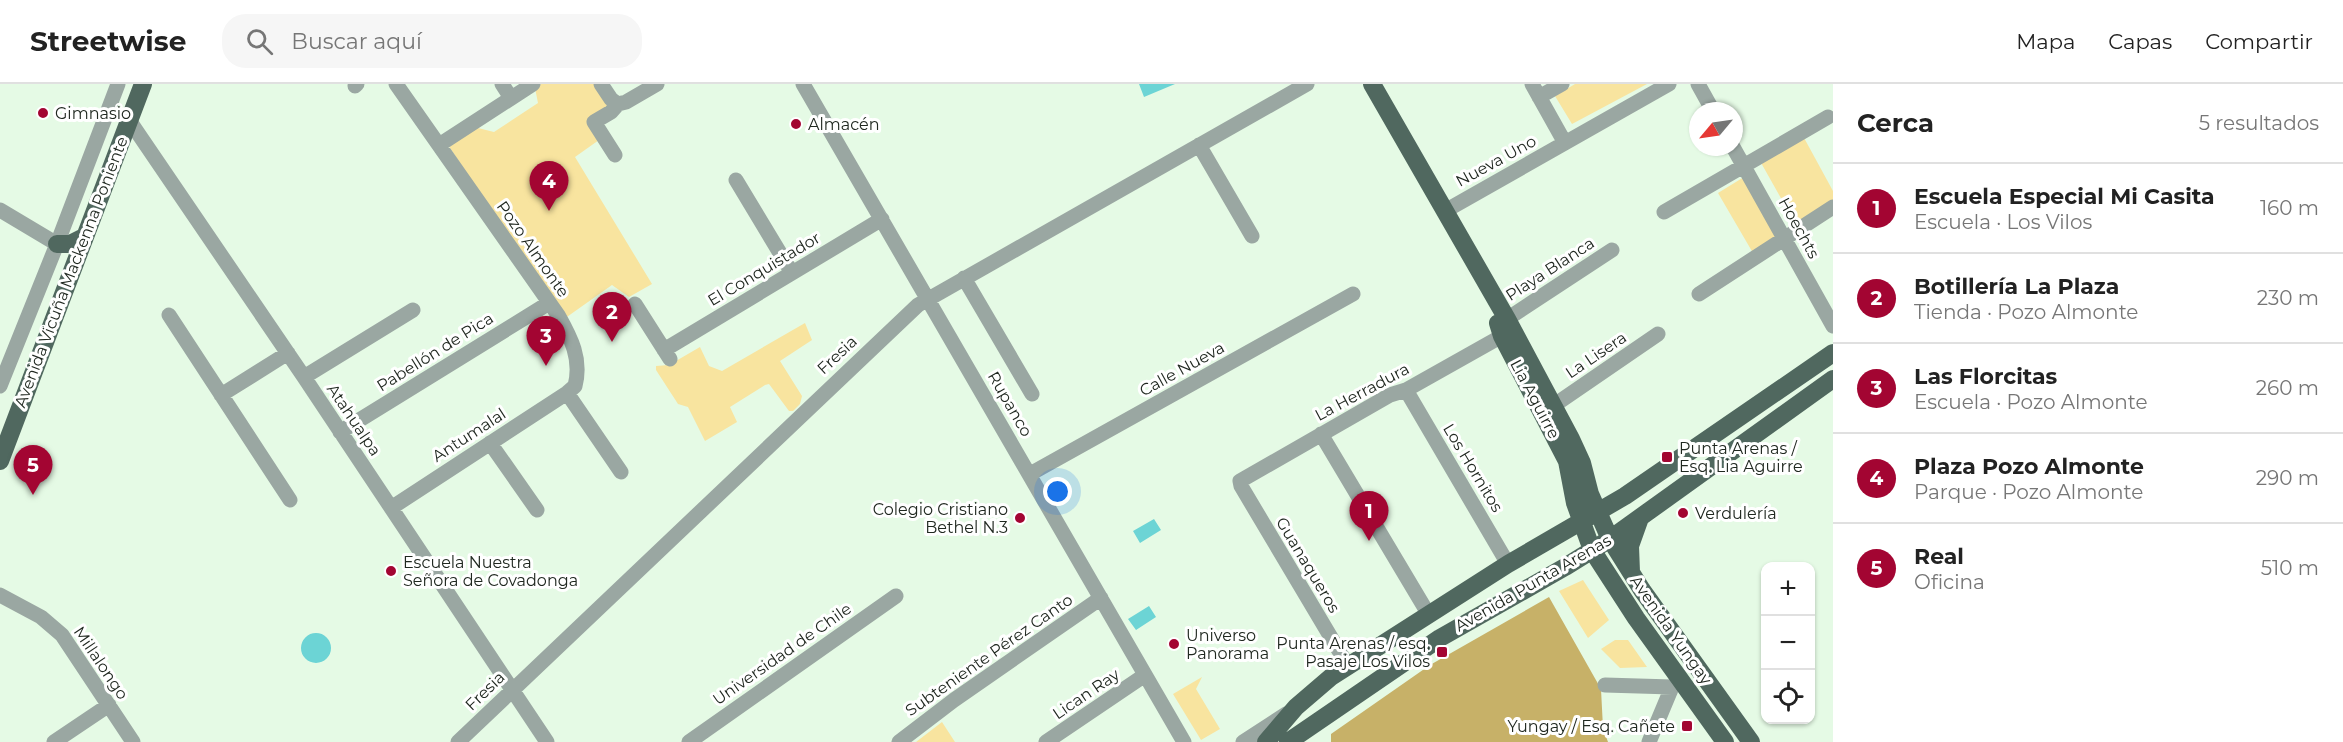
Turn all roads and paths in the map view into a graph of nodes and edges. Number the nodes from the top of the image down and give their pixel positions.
1 (118, 84) edge
2 (136, 84) edge
3 (143, 84) edge
4 (396, 84) edge
5 (502, 84) edge
6 (533, 84) edge
7 (601, 84) edge
8 (657, 84) edge
9 (803, 84) edge
10 (1307, 84) edge
11 (1372, 84) edge
12 (1562, 84) edge
13 (1669, 84) edge
14 (1698, 84) edge
15 (1536, 91) edge
16 (511, 98) junction
17 (1708, 102) edge
18 (618, 104) junction
19 (131, 114) junction
20 (1828, 117) dead end
21 (1565, 143) junction
22 (439, 145) junction
23 (1199, 145) junction
24 (615, 155) dead end
25 (1738, 156) edge
26 (1743, 166) junction
27 (736, 180) dead end
28 (1833, 207) edge
29 (0, 210) edge
30 (1445, 211) junction
31 (1664, 212) dead end
32 (882, 219) junction
33 (1252, 236) dead end
34 (84, 237) junction
35 (1784, 238) junction
36 (57, 244) junction
37 (1612, 250) dead end
38 (792, 273) junction
39 (964, 278) junction
40 (1353, 294) dead end
41 (1699, 294) dead end
42 (928, 299) junction
43 (549, 303) junction
44 (635, 304) dead end
45 (413, 310) dead end
46 (169, 315) dead end
47 (1833, 326) edge
48 (1504, 327) junction
49 (1658, 334) dead end
50 (288, 353) junction
51 (5, 354) edge
52 (1827, 357) edge
53 (304, 377) junction
54 (1833, 378) edge
55 (0, 386) edge
56 (1406, 390) junction
57 (567, 393) junction
58 (1032, 394) dead end
59 (221, 395) junction
60 (1553, 406) junction
61 (340, 432) junction
62 (1321, 434) junction
63 (490, 443) junction
64 (0, 461) edge
65 (621, 472) dead end
66 (1030, 474) junction
67 (1240, 481) joint
68 (290, 500) dead end
69 (391, 508) junction
70 (537, 510) dead end
71 (1598, 513) junction
72 (1640, 517) junction
73 (1581, 523) junction
74 (1610, 538) junction
75 (1592, 550) junction
76 (1508, 564) junction
77 (1631, 574) junction
78 (0, 595) edge
79 (896, 596) dead end
80 (1101, 598) junction
81 (1429, 615) junction
82 (1348, 666) junction
83 (1145, 675) junction
84 (1605, 685) dead end
85 (512, 690) junction
86 (109, 705) junction
87 (1296, 707) junction
88 (54, 742) edge
89 (133, 742) edge
90 (458, 742) edge
91 (547, 742) edge
92 (689, 742) edge
93 (899, 742) edge
94 (1046, 742) edge
95 (1184, 742) edge
96 (1243, 742) edge
97 (1266, 742) edge
98 (1288, 742) edge
99 (1649, 742) edge
100 (1725, 742) edge
101 (1751, 742) edge

1 - 36 street, Avenida Vicuña Mackenna Poniente
2 - 19 main road
3 - 19 main road, Avenida Vicuña Mackenna Poniente
4 - 22 street, Pozo Almonte
5 - 16 street
6 - 16 street
7 - 18 street
8 - 18 street
9 - 32 street, Rupanco
10 - 23 street, Fresia
11 - 30 main road, Lia Aguirre
12 - 15 street
13 - 21 street, Nueva Uno
14 - 17 street
15 - 21 street, Nueva Uno
16 - 22 street
18 - 24 street
19 - 34 main road, Avenida Vicuña Mackenna Poniente
19 - 50 street, Atahualpa
20 - 26 street
21 - 30 street, Nueva Uno
22 - 43 street, Pozo Almonte
23 - 33 street
23 - 39 street, Fresia
25 - 26 street, Hoechts
26 - 31 street
26 - 35 street, Hoechts
27 - 38 street
28 - 35 street
29 - 36 street
30 - 48 main road, Lia Aguirre
32 - 38 street, El Conquistador
32 - 42 street, Rupanco
34 - 36 main road
34 - 64 main road, Avenida Vicuña Mackenna Poniente
35 - 41 street
35 - 47 street, Hoechts
36 - 51 street, Avenida Vicuña Mackenna Poniente
37 - 48 street, Playa Blanca
38 - 44 street, El Conquistador
39 - 42 street, Fresia
39 - 58 street
40 - 66 street, Calle Nueva
42 - 66 street, Rupanco
42 - 85 street, Fresia
43 - 57 street, Pozo Almonte
43 - 61 street, Pabellón de Pica
45 - 53 street
46 - 59 street
48 - 56 street, La Herradura
48 - 60 main road, Lia Aguirre
48 - 73 main road, Lia Aguirre
49 - 60 street, La Lisera
50 - 53 street, Atahualpa
50 - 59 street
51 - 55 street, Avenida Vicuña Mackenna Poniente
52 - 54 street
52 - 71 main road, Avenida Punta Arenas
53 - 61 street, Atahualpa
54 - 72 main road, Avenida Punta Arenas
56 - 62 street, La Herradura
56 - 76 street, Los Hornitos
57 - 63 street, Antumalal
57 - 65 street
59 - 68 street
60 - 71 main road, Lia Aguirre
61 - 69 street, Atahualpa
62 - 67 street, La Herradura
62 - 81 street
63 - 69 street, Antumalal
63 - 70 street
66 - 80 street, Rupanco
67 - 82 street, Guanaqueros
69 - 85 street, Atahualpa
71 - 73 main road, Avenida Punta Arenas
71 - 74 main road, Avenida Yungay
72 - 74 main road, Avenida Punta Arenas
72 - 77 main road
73 - 75 main road, Avenida Yungay
73 - 76 main road, Avenida Punta Arenas
74 - 75 main road, Avenida Punta Arenas
74 - 77 main road, Avenida Yungay
75 - 98 main road, Avenida Punta Arenas
75 - 100 main road, Avenida Yungay
76 - 81 main road, Avenida Punta Arenas
77 - 101 main road, Avenida Yungay
78 - 86 street, Millalongo
79 - 92 street, Universidad de Chile
80 - 83 street, Rupanco
80 - 93 street, Subteniente Pérez Canto
81 - 82 main road, Avenida Punta Arenas
82 - 87 main road, Avenida Punta Arenas
83 - 94 street, Lican Ray
83 - 95 street, Rupanco
84 - 99 street
85 - 90 street, Fresia
85 - 91 street, Atahualpa
86 - 88 street
86 - 89 street, Millalongo
87 - 96 street, Avenida Punta Arenas
87 - 97 main road, Avenida Punta Arenas

